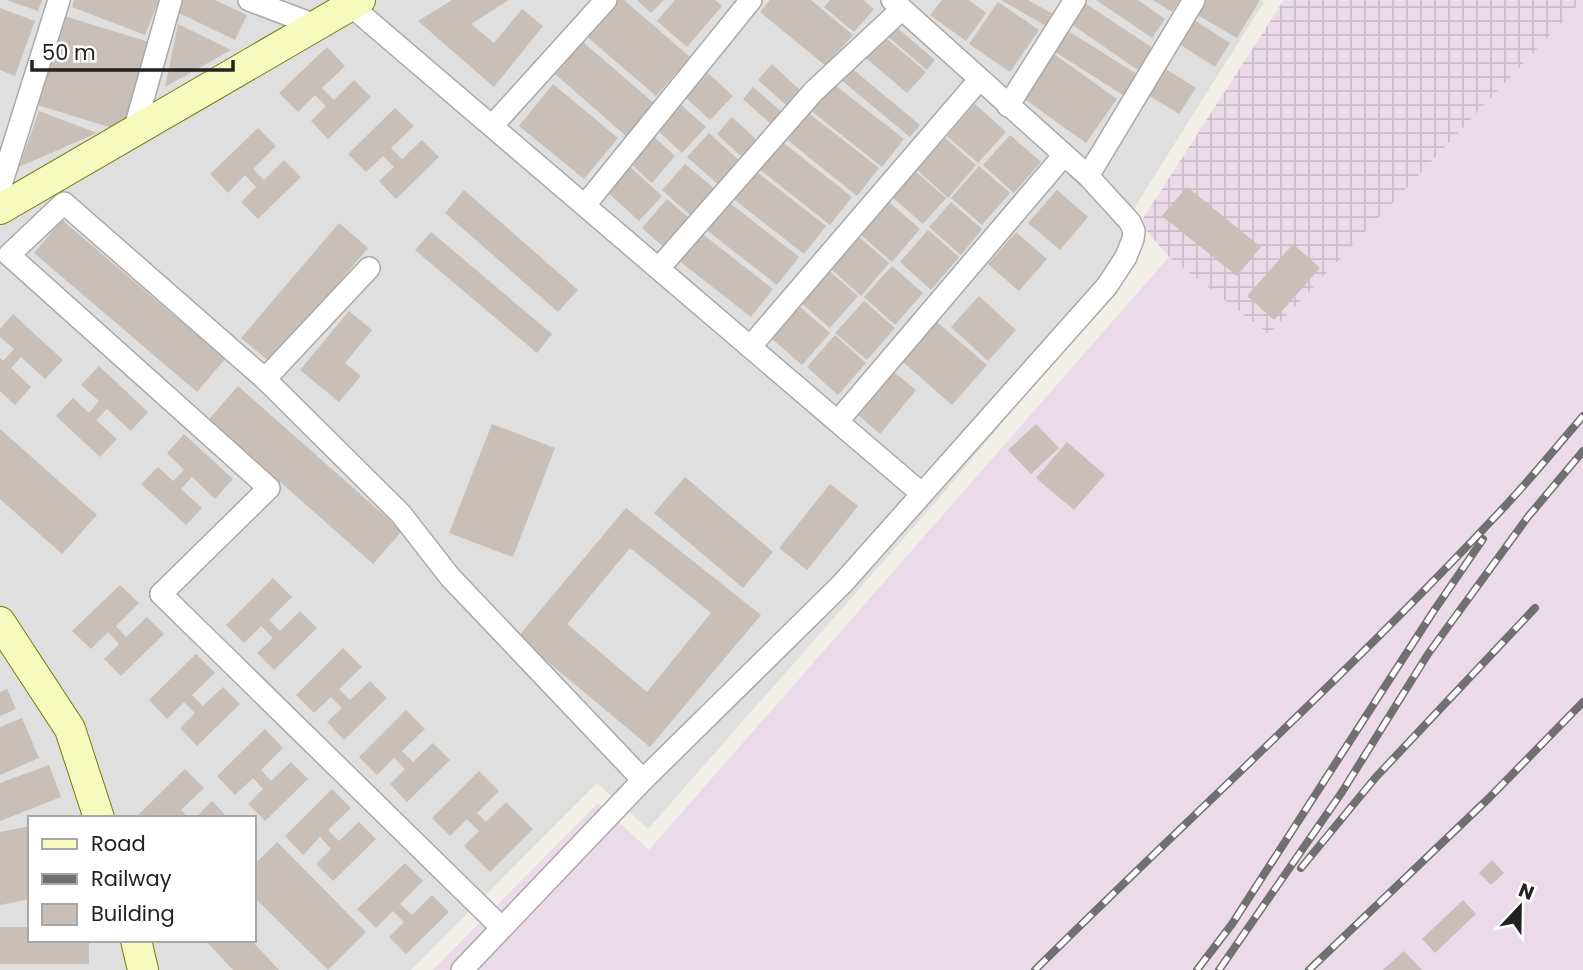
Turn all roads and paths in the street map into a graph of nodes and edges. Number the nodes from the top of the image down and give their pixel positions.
1 (59, 0) edge
2 (171, 0) edge
3 (249, 0) edge
4 (606, 0) edge
5 (751, 0) edge
6 (1075, 0) edge
7 (1194, 0) edge
8 (355, 3) edge
9 (905, 6) edge
10 (299, 13) edge
11 (979, 80) junction
12 (1008, 106) junction
13 (492, 126) junction
14 (134, 131) junction
15 (1064, 155) junction
16 (1088, 176) junction
17 (0, 188) edge
18 (585, 205) junction
19 (0, 209) edge
20 (369, 268) dead end
21 (659, 268) junction
22 (750, 346) junction
23 (265, 379) junction
24 (838, 421) junction
25 (921, 493) junction
26 (0, 622) edge
27 (643, 780) junction
28 (98, 816) edge
29 (502, 927) junction
30 (136, 942) edge
31 (143, 970) edge
32 (462, 970) edge

1 - 17 street
2 - 14 street
3 - 10 street
4 - 13 street
5 - 18 street
6 - 12 street
7 - 16 street
8 - 10 street
8 - 13 street
9 - 11 street
9 - 21 street
10 - 14 street
11 - 12 street
11 - 22 street
12 - 15 street
13 - 18 street
14 - 19 street
15 - 16 street
15 - 24 street
16 - 25 street
18 - 21 street
20 - 23 street
21 - 22 street
22 - 24 street
23 - 27 street
23 - 29 street
24 - 25 street
25 - 27 street
26 - 28 street
27 - 29 street
29 - 32 street
30 - 31 street

